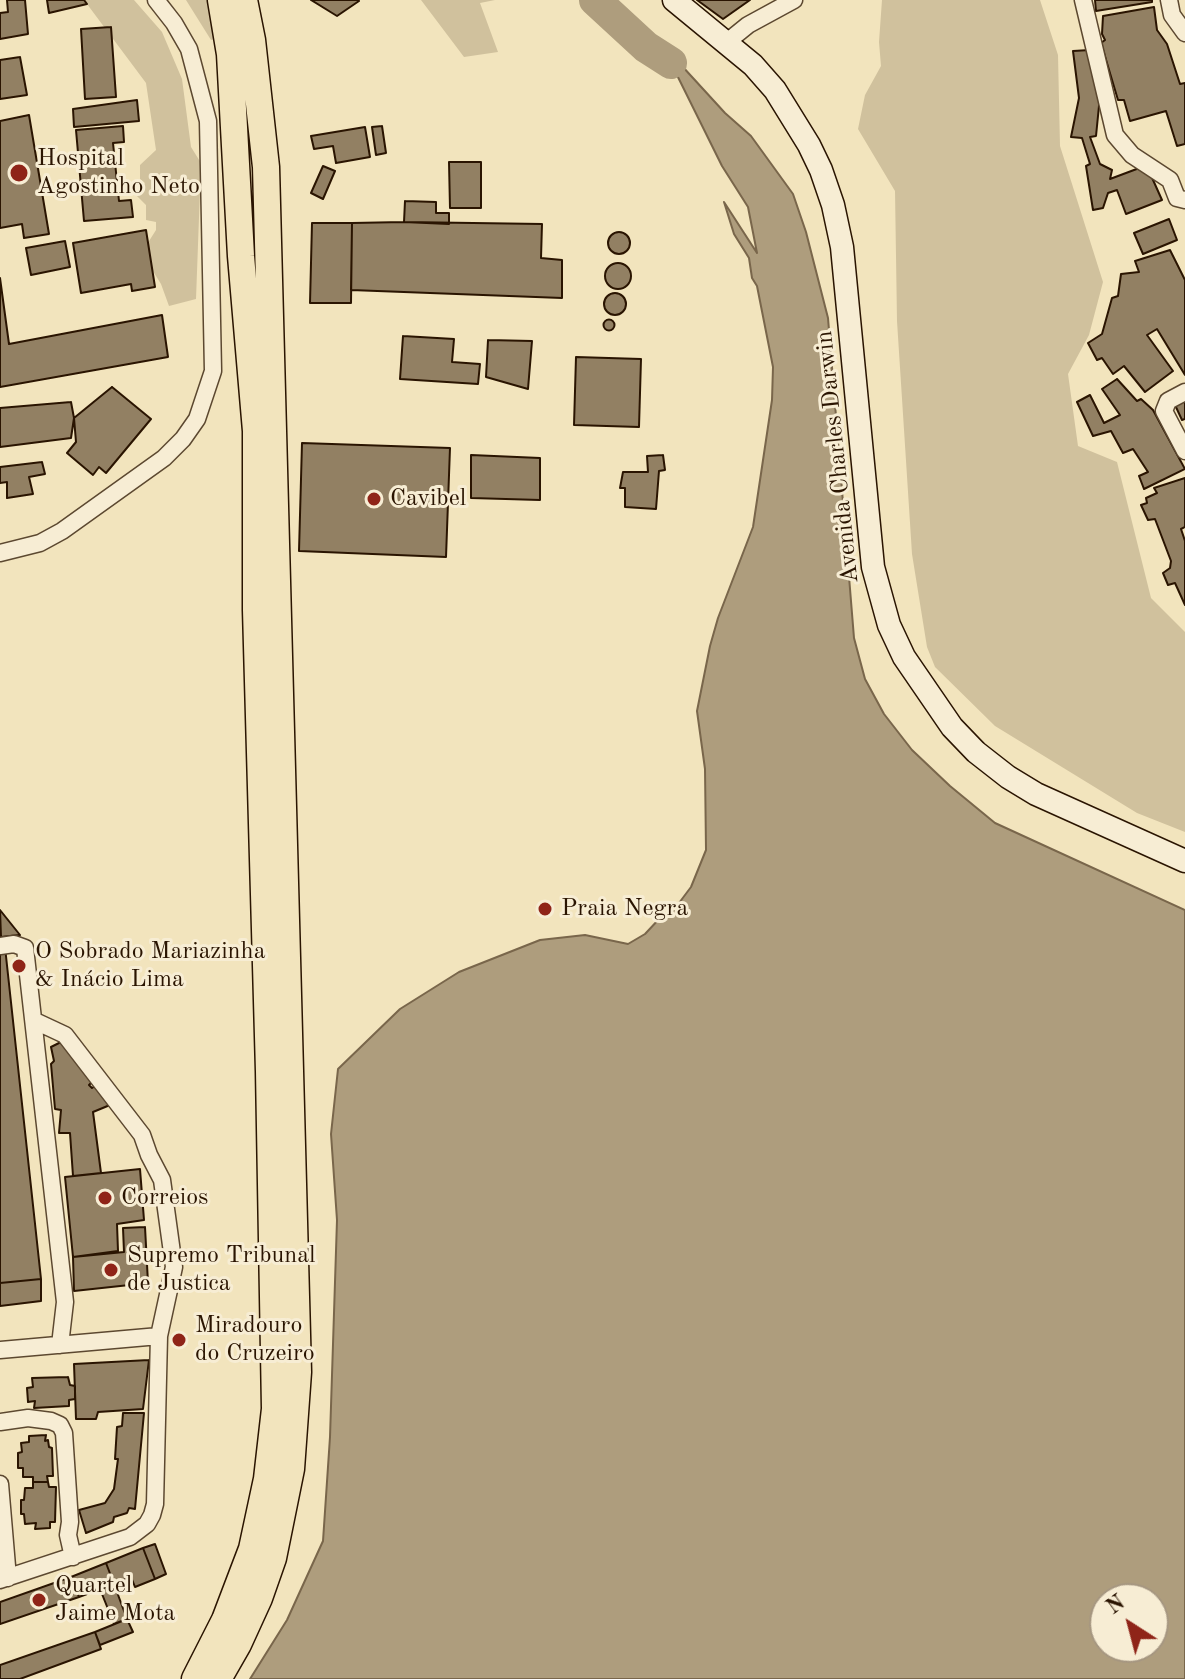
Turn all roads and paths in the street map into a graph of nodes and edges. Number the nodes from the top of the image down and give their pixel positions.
1 (156, 0) edge
2 (221, 0) edge
3 (244, 0) edge
4 (674, 0) edge
5 (794, 0) edge
6 (1083, 0) edge
7 (1169, 0) edge
8 (1185, 33) edge
9 (727, 42) junction
10 (1185, 200) edge
11 (1185, 392) edge
12 (1185, 451) edge
13 (0, 553) edge
14 (1185, 861) edge
15 (3, 946) edge
16 (35, 1021) junction
17 (159, 1336) junction
18 (60, 1345) junction
19 (0, 1350) edge
20 (0, 1422) edge
21 (0, 1484) edge
22 (73, 1557) junction
23 (4, 1579) edge
24 (195, 1679) edge
25 (218, 1679) edge

1 - 13 street
2 - 24 main road
3 - 25 main road
4 - 9 main road, Avenida Charles Darwin
5 - 9 street
6 - 10 street
7 - 8 street
9 - 14 main road, Avenida Charles Darwin
11 - 12 street
15 - 16 street
16 - 17 street
16 - 18 street
17 - 18 street
17 - 22 street
18 - 19 street
20 - 22 street
21 - 23 street
22 - 23 street

